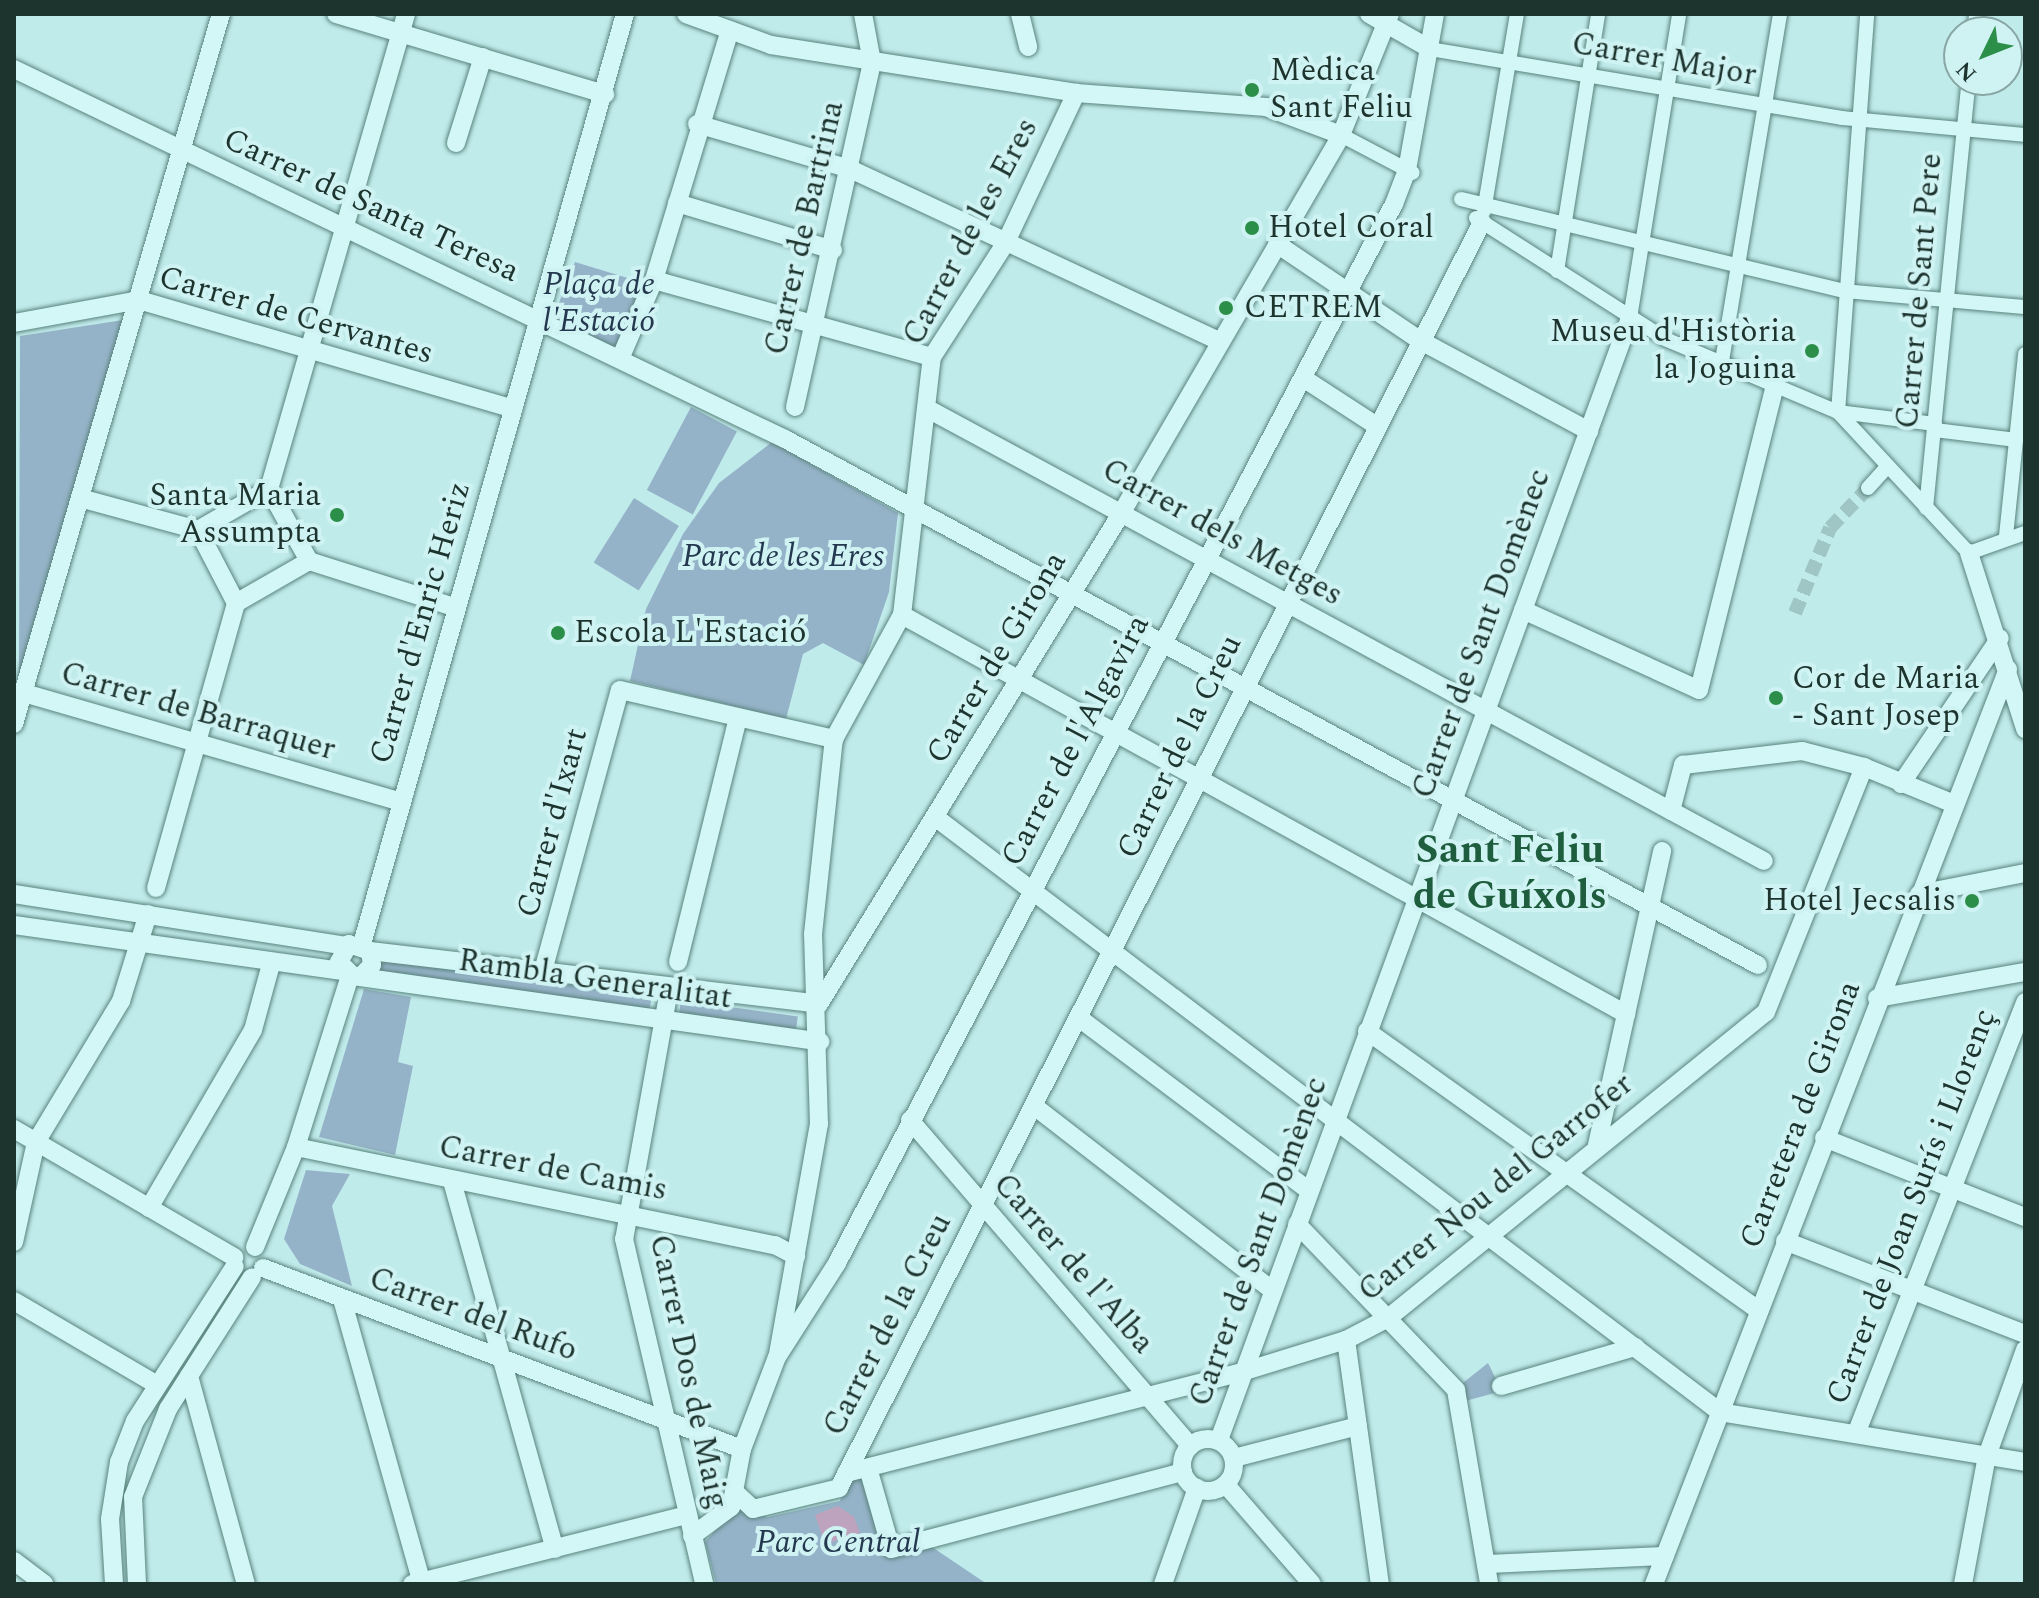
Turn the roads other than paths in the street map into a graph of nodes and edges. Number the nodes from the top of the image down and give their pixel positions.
1 (221, 14) edge
2 (336, 14) edge
3 (625, 14) edge
4 (686, 14) edge
5 (863, 14) edge
6 (1020, 14) edge
7 (1369, 14) edge
8 (1517, 14) edge
9 (1598, 14) edge
10 (1679, 14) edge
11 (1780, 14) edge
12 (1867, 14) edge
13 (1431, 15) edge
14 (1389, 20) edge
15 (403, 23) edge
16 (730, 30) junction
17 (1028, 47) dead end
18 (1430, 49) junction
19 (483, 57) junction
20 (872, 62) junction
21 (1509, 62) junction
22 (14, 69) edge
23 (1588, 76) junction
24 (1666, 89) junction
25 (1076, 93) junction
26 (605, 94) junction
27 (1967, 96) edge
28 (1763, 106) junction
29 (1858, 117) junction
30 (697, 124) junction
31 (1964, 127) junction
32 (1341, 135) junction
33 (2025, 135) edge
34 (456, 143) dead end
35 (184, 147) junction
36 (850, 169) junction
37 (1410, 171) junction
38 (1461, 199) dead end
39 (677, 203) junction
40 (1481, 211) junction
41 (1566, 225) junction
42 (344, 226) junction
43 (1006, 242) junction
44 (1642, 243) junction
45 (1277, 244) junction
46 (833, 250) junction
47 (1740, 263) junction
48 (1557, 271) junction
49 (654, 280) junction
50 (1844, 291) junction
51 (1348, 293) junction
52 (139, 300) junction
53 (1948, 303) junction
54 (2025, 307) edge
55 (1630, 318) junction
56 (538, 319) junction
57 (14, 323) edge
58 (817, 326) junction
59 (1421, 341) junction
60 (1221, 342) junction
61 (309, 352) junction
62 (2025, 354) edge
63 (932, 357) junction
64 (620, 359) junction
65 (1721, 367) junction
66 (1303, 378) junction
67 (1774, 389) junction
68 (795, 407) dead end
69 (513, 409) junction
70 (928, 409) junction
71 (1838, 412) junction
72 (1851, 420) junction
73 (1377, 426) junction
74 (1935, 427) junction
75 (1589, 431) junction
76 (2016, 440) junction
77 (1887, 467) junction
78 (1868, 488) tunnel mouth
79 (269, 489) junction
80 (2018, 492) edge
81 (80, 498) junction
82 (1926, 508) junction
83 (1122, 512) junction
84 (913, 513) junction
85 (198, 530) junction
86 (2025, 533) edge
87 (2006, 536) junction
88 (1969, 553) junction
89 (1207, 557) junction
90 (309, 561) junction
91 (1069, 595) junction
92 (1287, 602) junction
93 (236, 603) junction
94 (457, 608) junction
95 (1523, 610) junction
96 (902, 615) junction
97 (2000, 638) junction
98 (1161, 642) junction
99 (2008, 669) junction
100 (1020, 676) junction
101 (1240, 687) junction
102 (24, 693) junction
103 (1485, 712) junction
104 (737, 722) junction
105 (14, 724) edge
106 (1115, 729) junction
107 (2025, 729) edge
108 (834, 739) junction
109 (199, 745) junction
110 (1864, 767) junction
111 (1198, 777) junction
112 (1901, 784) junction
113 (402, 802) junction
114 (1451, 804) junction
115 (1954, 804) junction
116 (1671, 811) junction
117 (935, 817) junction
118 (1662, 851) dead end
119 (1764, 861) dead end
120 (2025, 873) edge
121 (156, 888) dead end
122 (1031, 892) junction
123 (14, 894) edge
124 (1919, 894) junction
125 (1417, 896) junction
126 (1648, 911) junction
127 (148, 914) junction
128 (14, 925) edge
129 (140, 943) junction
130 (359, 947) junction
131 (1111, 953) junction
132 (678, 962) dead end
133 (271, 964) junction
134 (1758, 965) dead end
135 (543, 971) junction
136 (2025, 972) edge
137 (352, 974) junction
138 (669, 990) junction
139 (1877, 998) junction
140 (2025, 1002) edge
141 (819, 1004) junction
142 (1626, 1014) junction
143 (1079, 1018) junction
144 (659, 1022) junction
145 (1367, 1031) junction
146 (820, 1042) junction
147 (1034, 1106) junction
148 (910, 1120) junction
149 (1334, 1121) junction
150 (14, 1129) edge
151 (1824, 1138) junction
152 (36, 1142) junction
153 (1597, 1145) junction
154 (296, 1147) junction
155 (1563, 1171) junction
156 (452, 1181) junction
157 (1951, 1188) junction
158 (1309, 1191) junction
159 (982, 1205) junction
160 (149, 1208) junction
161 (2025, 1217) edge
162 (627, 1219) junction
163 (1297, 1224) junction
164 (1487, 1236) junction
165 (1785, 1241) junction
166 (14, 1242) edge
167 (255, 1247) junction
168 (796, 1256) junction
169 (234, 1262) junction
170 (258, 1272) junction
171 (1911, 1289) junction
172 (1272, 1290) junction
173 (342, 1299) junction
174 (14, 1301) edge
175 (1759, 1311) junction
176 (1388, 1318) junction
177 (2025, 1334) edge
178 (1346, 1340) junction
179 (1635, 1347) junction
180 (2025, 1350) edge
181 (777, 1357) junction
182 (501, 1359) junction
183 (1242, 1372) junction
184 (189, 1376) junction
185 (653, 1382) junction
186 (157, 1385) junction
187 (1501, 1386) dead end
188 (1145, 1394) junction
189 (629, 1404) junction
190 (1720, 1412) junction
191 (661, 1420) junction
192 (1358, 1426) junction
193 (1856, 1434) junction
194 (1219, 1440) junction
195 (1190, 1446) junction
196 (742, 1449) junction
197 (1987, 1456) junction
198 (1234, 1458) junction
199 (2025, 1462) edge
200 (868, 1468) junction
201 (1183, 1472) junction
202 (842, 1480) junction
203 (1226, 1485) junction
204 (1197, 1488) junction
205 (737, 1494) junction
206 (686, 1515) junction
207 (709, 1522) junction
208 (692, 1536) junction
209 (555, 1549) junction
210 (1665, 1556) junction
211 (14, 1561) edge
212 (1486, 1564) junction
213 (702, 1582) edge
214 (418, 1583) edge
215 (44, 1584) edge
216 (114, 1584) edge
217 (137, 1584) edge
218 (246, 1584) edge
219 (1163, 1584) edge
220 (1312, 1584) edge
221 (1380, 1584) edge
222 (1489, 1584) edge
223 (1654, 1584) edge
224 (1963, 1584) edge

1 - 35 street
2 - 15 street
3 - 26 street, Carrer d'Enric Heriz
4 - 16 street
5 - 20 street
6 - 17 street
7 - 14 street
8 - 21 street, Carrer de la Creu
9 - 23 street
10 - 24 street, Carrer de Sant Domènec
11 - 28 street
12 - 29 street
13 - 18 street, Carrer de l'Algavira
14 - 18 street
14 - 32 street, Carrer de Girona
15 - 19 street
15 - 42 street
16 - 20 street
16 - 30 street
18 - 21 street, Carrer Major
18 - 37 street, Carrer de l'Algavira
19 - 26 street
19 - 34 street
20 - 25 street
20 - 36 street, Carrer de Bartrina
21 - 23 street, Carrer Major
21 - 40 street, Carrer de la Creu
22 - 35 street, Carrer de Santa Teresa
23 - 24 street, Carrer Major
23 - 41 street
24 - 28 street, Carrer Major
24 - 44 street, Carrer de Sant Domènec
25 - 32 street
25 - 43 street, Carrer de les Eres
26 - 56 street, Carrer d'Enric Heriz
27 - 31 street, Carrer de Sant Pere
28 - 29 street, Carrer Major
28 - 47 street
29 - 31 street, Carrer Major
29 - 50 street
30 - 36 street
30 - 39 street
31 - 33 street, Carrer Major
31 - 53 street, Carrer de Sant Pere
32 - 37 street
32 - 45 street, Carrer de Girona
35 - 42 street, Carrer de Santa Teresa
35 - 52 street
36 - 43 street
36 - 46 street, Carrer de Bartrina
37 - 51 street, Carrer de l'Algavira
38 - 40 street
39 - 46 street
39 - 49 street
40 - 41 street
40 - 48 street
40 - 59 street, Carrer de la Creu
41 - 44 street
41 - 48 street
42 - 56 street, Carrer de Santa Teresa
42 - 61 street
43 - 60 street
43 - 63 street, Carrer de les Eres
44 - 47 street
44 - 55 street, Carrer de Sant Domènec
45 - 51 street
45 - 60 street, Carrer de Girona
46 - 58 street, Carrer de Bartrina
47 - 50 street
47 - 65 street
48 - 55 street
49 - 58 street
49 - 64 street
50 - 53 street
50 - 71 street
51 - 59 street
51 - 66 street, Carrer de l'Algavira
52 - 57 street, Carrer de Cervantes
52 - 61 street, Carrer de Cervantes
52 - 81 street
53 - 54 street
53 - 74 street, Carrer de Sant Pere
55 - 65 street
55 - 75 street, Carrer de Sant Domènec
56 - 64 street, Carrer de Santa Teresa
56 - 69 street, Carrer d'Enric Heriz
58 - 63 street
58 - 68 street, Carrer de Bartrina
59 - 73 street, Carrer de la Creu
59 - 75 street
60 - 83 street, Carrer de Girona
61 - 69 street, Carrer de Cervantes
61 - 79 street
62 - 76 street
63 - 70 street, Carrer de les Eres
64 - 84 street, Carrer de Santa Teresa
65 - 67 street
66 - 73 street
66 - 89 street, Carrer de l'Algavira
67 - 71 street
67 - 95 street
69 - 94 street, Carrer d'Enric Heriz
70 - 83 street, Carrer dels Metges
70 - 84 street, Carrer de les Eres
71 - 72 street
72 - 74 street
72 - 77 street
73 - 92 street, Carrer de la Creu
74 - 76 street
74 - 82 street, Carrer de Sant Pere
75 - 95 street, Carrer de Sant Domènec
76 - 80 street
77 - 78 street
77 - 82 street
79 - 85 street
79 - 90 street
80 - 87 street
81 - 85 street
81 - 102 street
82 - 88 street
83 - 89 street, Carrer dels Metges
83 - 91 street, Carrer de Girona
84 - 91 street, Carrer de Santa Teresa
84 - 96 street, Carrer de les Eres
85 - 93 street
86 - 87 street
87 - 88 street
88 - 97 street
89 - 92 street, Carrer dels Metges
89 - 98 street, Carrer de l'Algavira
90 - 93 street
90 - 94 street
91 - 98 street, Carrer de Santa Teresa
91 - 100 street, Carrer de Girona
92 - 101 street, Carrer de la Creu
92 - 103 street, Carrer dels Metges
93 - 109 street
94 - 113 street, Carrer d'Enric Heriz
95 - 103 street, Carrer de Sant Domènec
96 - 100 street
96 - 108 street, Carrer de les Eres
97 - 99 street
97 - 112 street
98 - 101 street, Carrer de Santa Teresa
98 - 106 street, Carrer de l'Algavira
99 - 107 street
99 - 115 street, Carretera de Girona
100 - 106 street
100 - 117 street, Carrer de Girona
101 - 111 street, Carrer de la Creu
101 - 114 street, Carrer de Santa Teresa
102 - 105 street
102 - 109 street, Carrer de Barraquer
103 - 114 street, Carrer de Sant Domènec
103 - 116 street, Carrer dels Metges
104 - 108 street
104 - 132 street
104 - 135 street, Carrer d'Ixart
106 - 111 street
106 - 122 street, Carrer de l'Algavira
108 - 141 street, Carrer de les Eres
109 - 113 street, Carrer de Barraquer
109 - 121 street
110 - 112 street
110 - 116 street
110 - 153 street, Carrer Nou del Garrofer
111 - 125 street
111 - 131 street, Carrer de la Creu
112 - 115 street
113 - 130 street, Carrer d'Enric Heriz
114 - 125 street, Carrer de Sant Domènec
114 - 126 street, Carrer de Santa Teresa
115 - 124 street, Carretera de Girona
116 - 119 street, Carrer dels Metges
117 - 122 street
117 - 141 street, Carrer de Girona
118 - 126 street
120 - 124 street
122 - 131 street
122 - 148 street, Carrer de l'Algavira
123 - 127 street, Rambla Generalitat
124 - 139 street, Carretera de Girona
125 - 142 street
125 - 145 street, Carrer de Sant Domènec
126 - 134 street, Carrer de Santa Teresa
126 - 142 street
127 - 129 street
127 - 130 street, Rambla Generalitat
128 - 129 street, Rambla Generalitat
129 - 133 street, Rambla Generalitat
129 - 152 street
130 - 135 street, Rambla Generalitat
130 - 137 street
130 - 137 street
131 - 143 street, Carrer de la Creu
131 - 149 street
133 - 137 street, Rambla Generalitat
133 - 160 street
135 - 138 street, Rambla Generalitat
136 - 139 street
137 - 144 street, Rambla Generalitat
137 - 154 street
138 - 141 street, Rambla Generalitat
138 - 144 street
139 - 151 street, Carretera de Girona
140 - 157 street, Carrer de Joan Surís i Llorenç
141 - 146 street
142 - 153 street
143 - 147 street, Carrer de la Creu
143 - 158 street
144 - 146 street, Rambla Generalitat
144 - 162 street
145 - 149 street, Carrer de Sant Domènec
145 - 155 street
146 - 168 street
147 - 159 street, Carrer de la Creu
147 - 172 street
148 - 159 street, Carrer de l'Alba
148 - 181 street, Carrer de l'Algavira
149 - 158 street, Carrer de Sant Domènec
149 - 164 street
150 - 152 street
151 - 157 street
151 - 165 street, Carretera de Girona
152 - 160 street
152 - 166 street
153 - 155 street, Carrer Nou del Garrofer
154 - 156 street, Carrer de Camis
154 - 167 street
155 - 164 street, Carrer Nou del Garrofer
155 - 175 street
156 - 162 street, Carrer de Camis
156 - 182 street
157 - 161 street
157 - 171 street, Carrer de Joan Surís i Llorenç
158 - 163 street, Carrer de Sant Domènec
159 - 188 street, Carrer de l'Alba
159 - 202 street, Carrer de la Creu
160 - 169 street
162 - 168 street, Carrer de Camis
162 - 185 street, Carrer Dos de Maig
163 - 172 street, Carrer de Sant Domènec
163 - 176 street
164 - 176 street, Carrer Nou del Garrofer
164 - 179 street
165 - 171 street
165 - 175 street, Carretera de Girona
167 - 169 street
167 - 170 street
168 - 181 street
169 - 170 street, Carrer del Rufo
169 - 186 street
170 - 173 street, Carrer del Rufo
170 - 184 street
171 - 177 street
171 - 193 street, Carrer de Joan Surís i Llorenç
172 - 183 street, Carrer de Sant Domènec
173 - 182 street, Carrer del Rufo
173 - 214 street
174 - 186 street
175 - 190 street, Carretera de Girona
176 - 178 street, Carrer Nou del Garrofer
176 - 212 street
178 - 183 street, Carrer Nou del Garrofer
178 - 192 street
179 - 187 street
179 - 190 street
180 - 197 street
181 - 196 street, Carrer de l'Algavira
182 - 189 street, Carrer del Rufo
182 - 209 street
183 - 188 street, Carrer Nou del Garrofer
183 - 194 street, Carrer de Sant Domènec
184 - 217 street
184 - 218 street
185 - 189 street
185 - 191 street, Carrer Dos de Maig
186 - 216 street
188 - 195 street, Carrer de l'Alba
188 - 200 street, Carrer Nou del Garrofer
189 - 191 street, Carrer del Rufo
190 - 193 street
190 - 210 street, Carretera de Girona
191 - 196 street, Carrer del Rufo
191 - 206 street, Carrer Dos de Maig
192 - 198 street
192 - 221 street
193 - 197 street
194 - 195 street
194 - 198 street
195 - 201 street
196 - 205 street, Carrer de l'Algavira
197 - 199 street
197 - 224 street
198 - 203 street
200 - 201 street
200 - 202 street, Carrer Nou del Garrofer
201 - 204 street
202 - 205 street
203 - 204 street
203 - 220 street
204 - 219 street
205 - 207 street, Carrer Dos de Maig
206 - 207 street
206 - 208 street, Carrer Dos de Maig
206 - 209 street
207 - 208 street, Carrer Dos de Maig
208 - 213 street, Carrer Dos de Maig
209 - 214 street
210 - 212 street
210 - 223 street, Carretera de Girona
211 - 215 street
212 - 222 street

